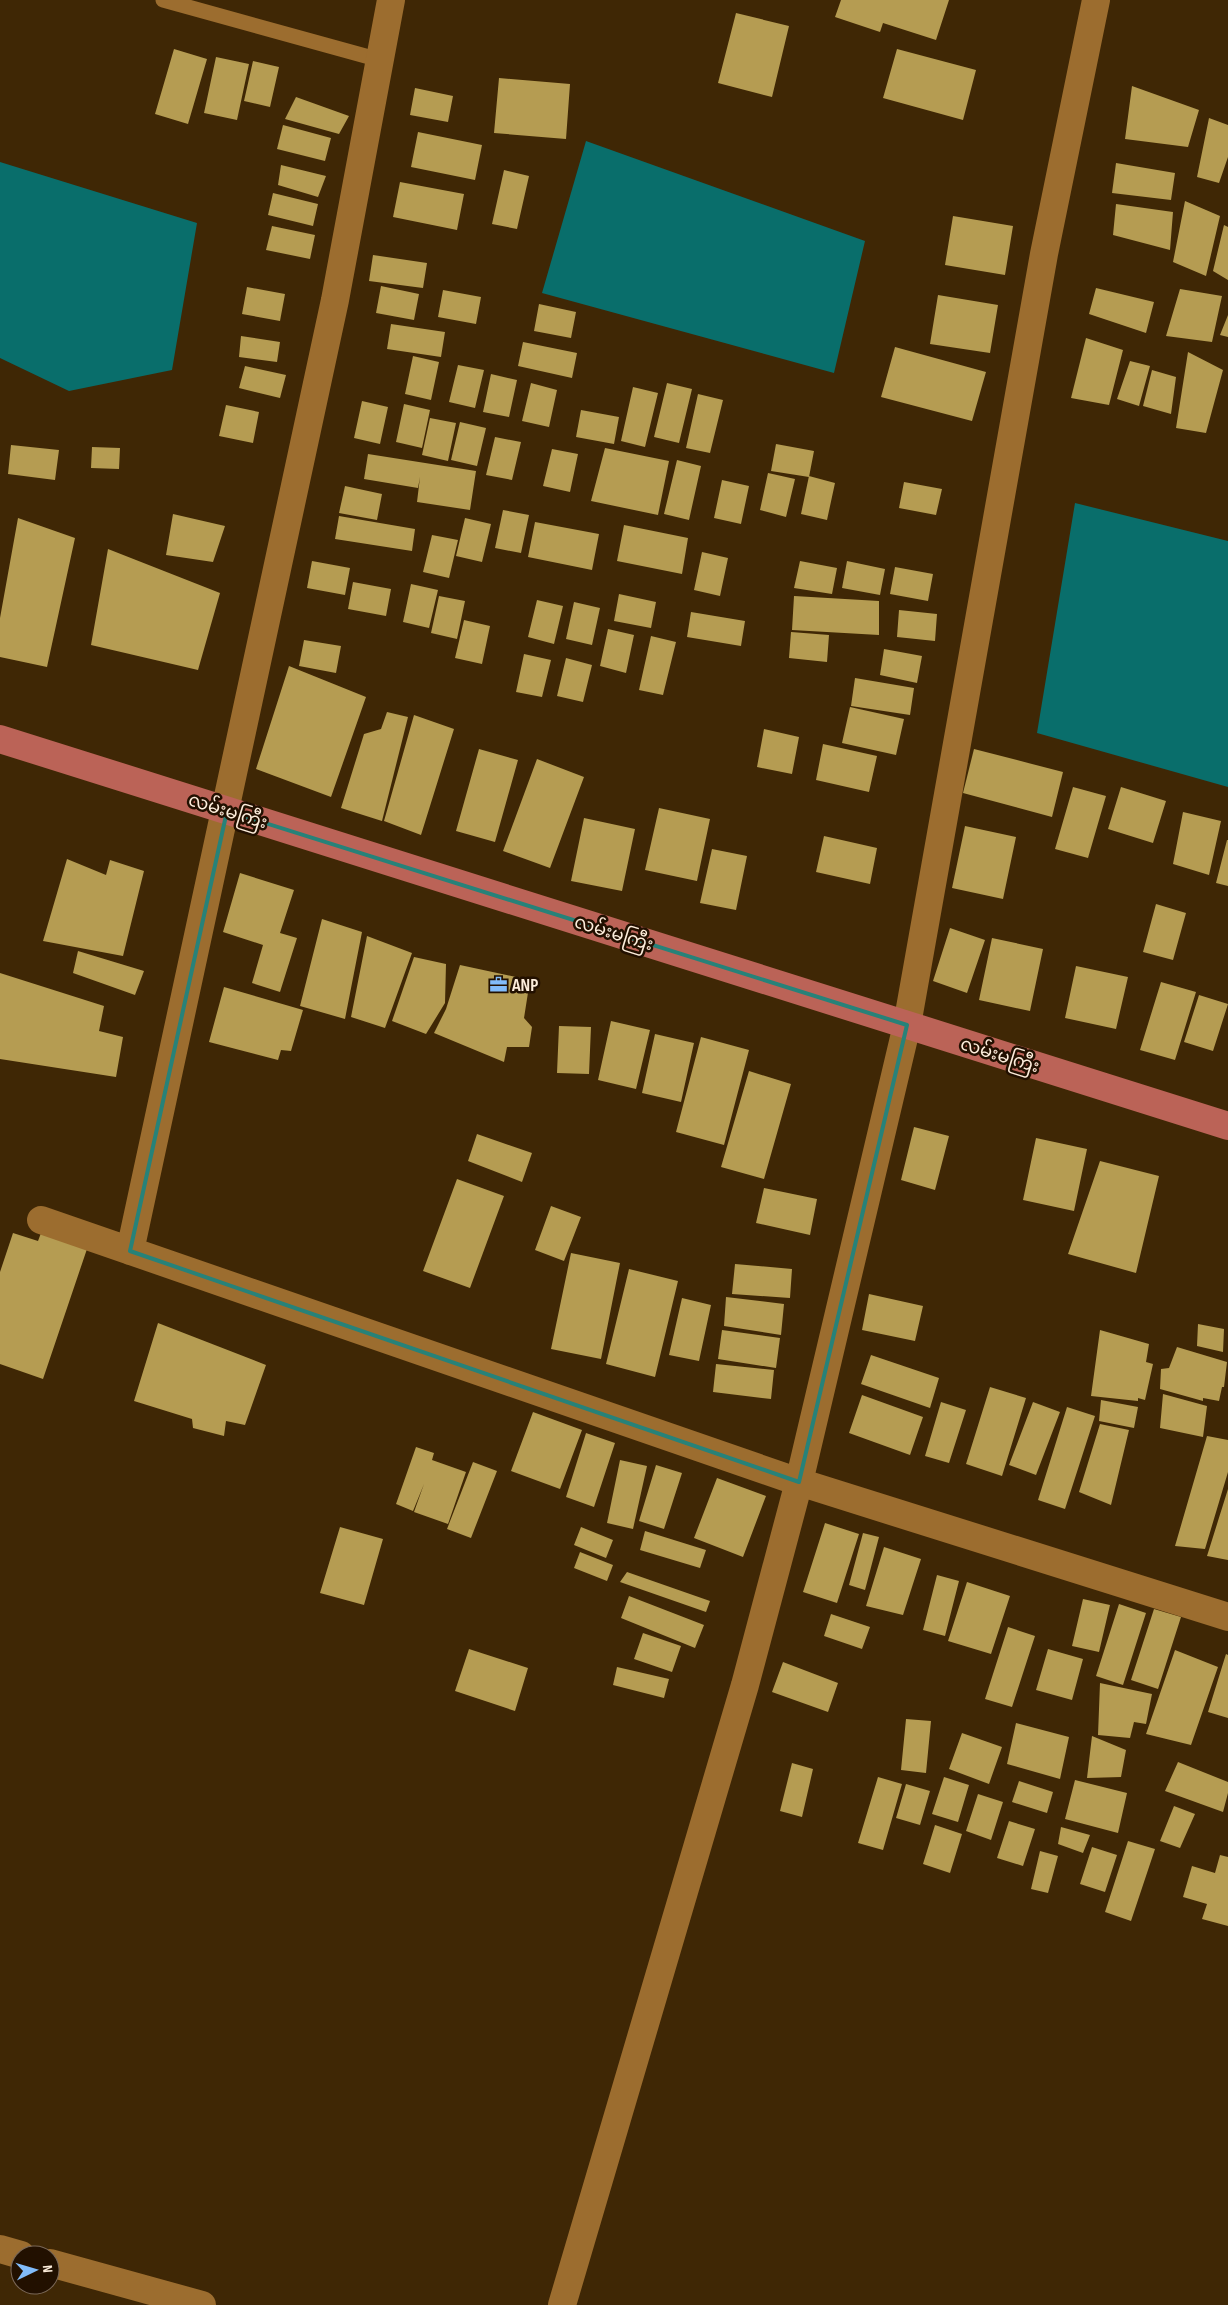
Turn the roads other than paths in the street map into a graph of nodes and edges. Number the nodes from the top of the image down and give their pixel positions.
1 (163, 0) edge
2 (392, 0) edge
3 (1096, 0) edge
4 (380, 60) junction
5 (0, 740) edge
6 (227, 811) junction
7 (907, 1025) junction
8 (1228, 1126) edge
9 (41, 1220) dead end
10 (130, 1251) junction
11 (799, 1482) junction
12 (1228, 1618) edge
13 (60, 2266) edge
14 (202, 2305) edge
15 (562, 2305) edge

1 - 4 lane
2 - 4 street
3 - 7 street
4 - 6 street
5 - 6 main road, လမ်းမကြီး
6 - 7 main road, လမ်းမကြီး
6 - 10 street
7 - 8 main road, လမ်းမကြီး
7 - 11 street
9 - 10 street
10 - 11 street
11 - 12 street
11 - 15 street
13 - 14 street

